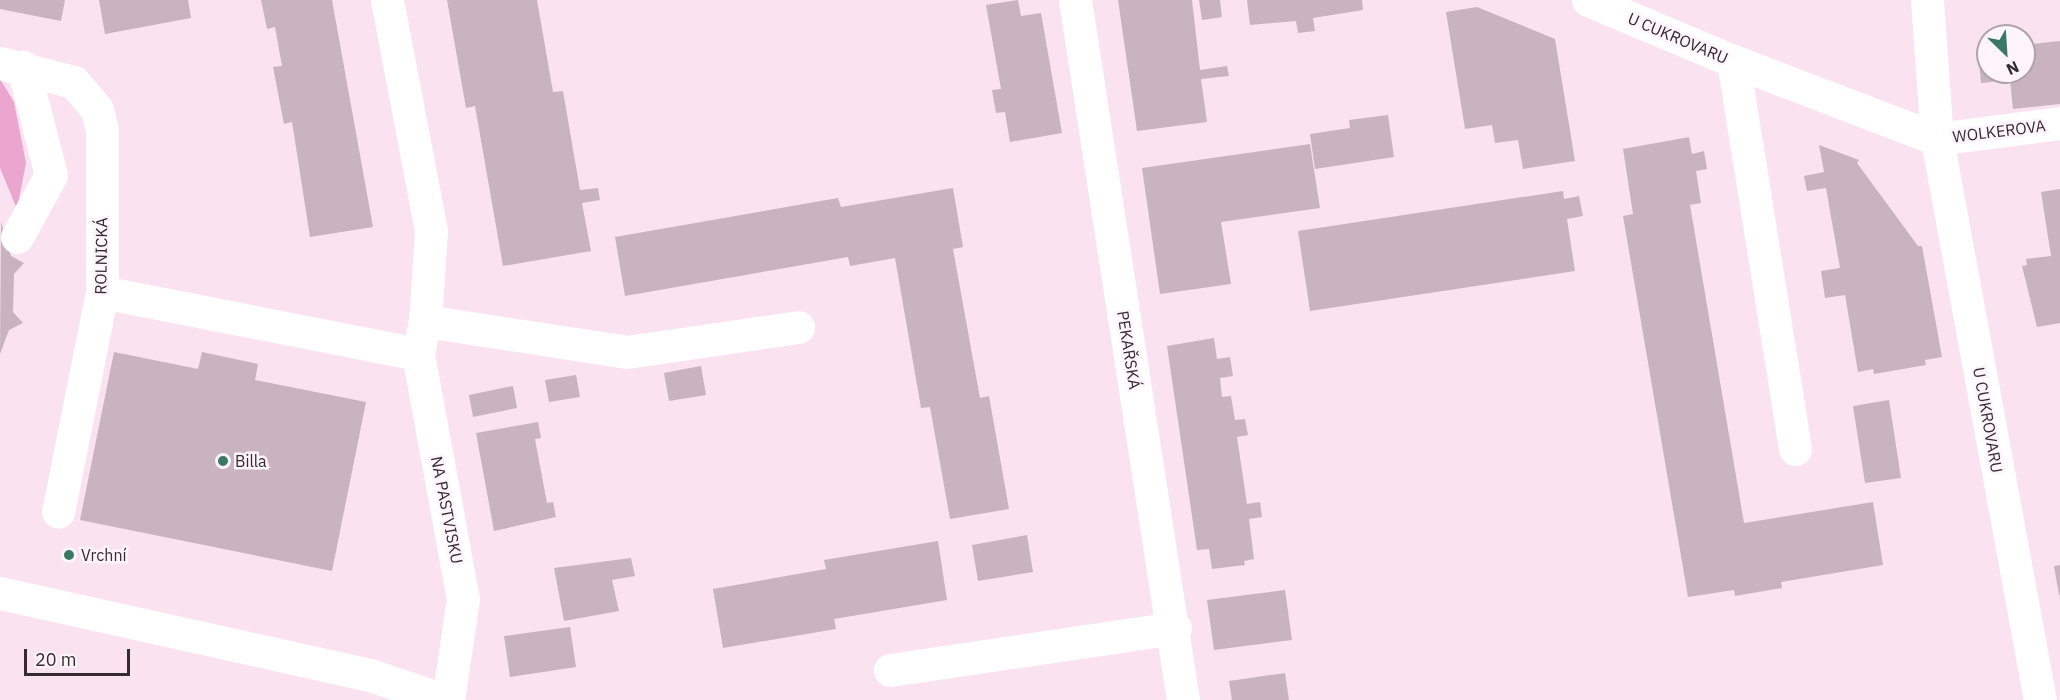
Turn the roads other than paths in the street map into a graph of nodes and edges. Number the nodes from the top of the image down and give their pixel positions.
1 (387, 0) edge
2 (1075, 0) edge
3 (1588, 0) edge
4 (1927, 0) edge
5 (1732, 61) junction
6 (11, 65) edge
7 (2060, 123) edge
8 (1937, 139) junction
9 (17, 237) dead end
10 (102, 292) junction
11 (425, 321) junction
12 (798, 327) dead end
13 (418, 354) junction
14 (1795, 449) dead end
15 (58, 512) dead end
16 (0, 593) edge
17 (1175, 628) junction
18 (890, 670) dead end
19 (446, 700) edge
20 (1183, 700) edge
21 (2040, 700) edge

1 - 11 street, NA PASTVISKU
2 - 17 street, PEKAŘSKÁ
3 - 5 street, U CUKROVARU
4 - 8 street, U CUKROVARU
5 - 8 street, U CUKROVARU
5 - 14 street
6 - 9 street
6 - 10 street, ROLNICKÁ
7 - 8 street, WOLKEROVA
8 - 21 street, U CUKROVARU
10 - 13 street
10 - 15 street, ROLNICKÁ
11 - 12 street
11 - 13 street, NA PASTVISKU
13 - 19 street, NA PASTVISKU
16 - 19 street
17 - 18 street
17 - 20 street, PEKAŘSKÁ

